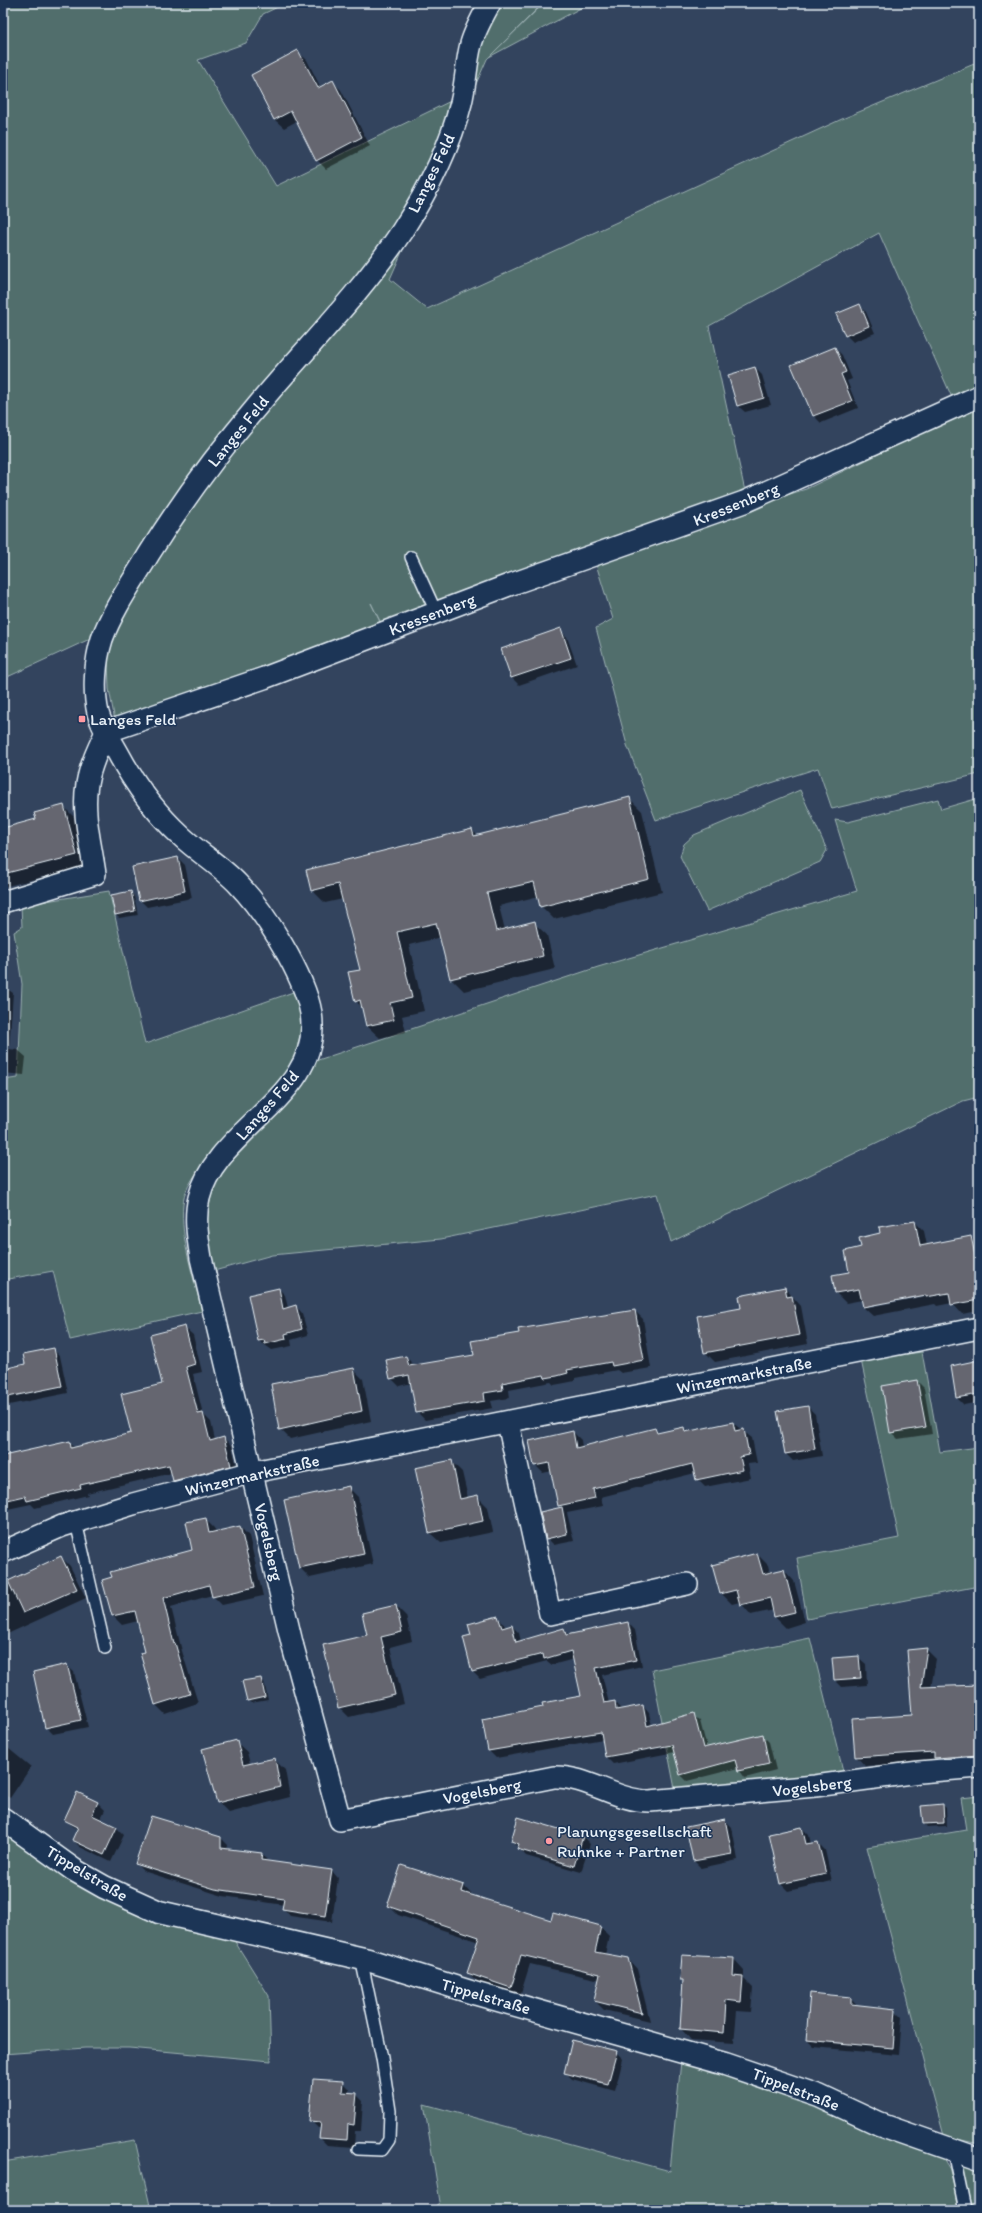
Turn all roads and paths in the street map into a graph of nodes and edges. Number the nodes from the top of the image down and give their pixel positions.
1 (490, 3) edge
2 (979, 396) edge
3 (412, 557) dead end
4 (436, 612) junction
5 (106, 732) junction
6 (3, 902) edge
7 (979, 1328) edge
8 (508, 1423) junction
9 (253, 1472) junction
10 (76, 1522) junction
11 (3, 1552) edge
12 (687, 1584) dead end
13 (105, 1648) dead end
14 (979, 1767) edge
15 (3, 1819) edge
16 (361, 1958) junction
17 (358, 2148) dead end
18 (953, 2151) junction
19 (979, 2159) edge
20 (965, 2210) edge

1 - 5 street, Langes Feld
2 - 4 street, Kressenberg
3 - 4 lane
4 - 5 street, Kressenberg
5 - 6 street
5 - 9 street, Langes Feld
7 - 8 street, Winzermarkstraße
8 - 9 street, Winzermarkstraße
8 - 12 street
9 - 10 street, Winzermarkstraße
9 - 14 street, Vogelsberg
10 - 11 street, Winzermarkstraße
10 - 13 lane
15 - 16 street, Tippelstraße
16 - 17 lane
16 - 18 street, Tippelstraße
18 - 19 street, Tippelstraße
18 - 20 lane

